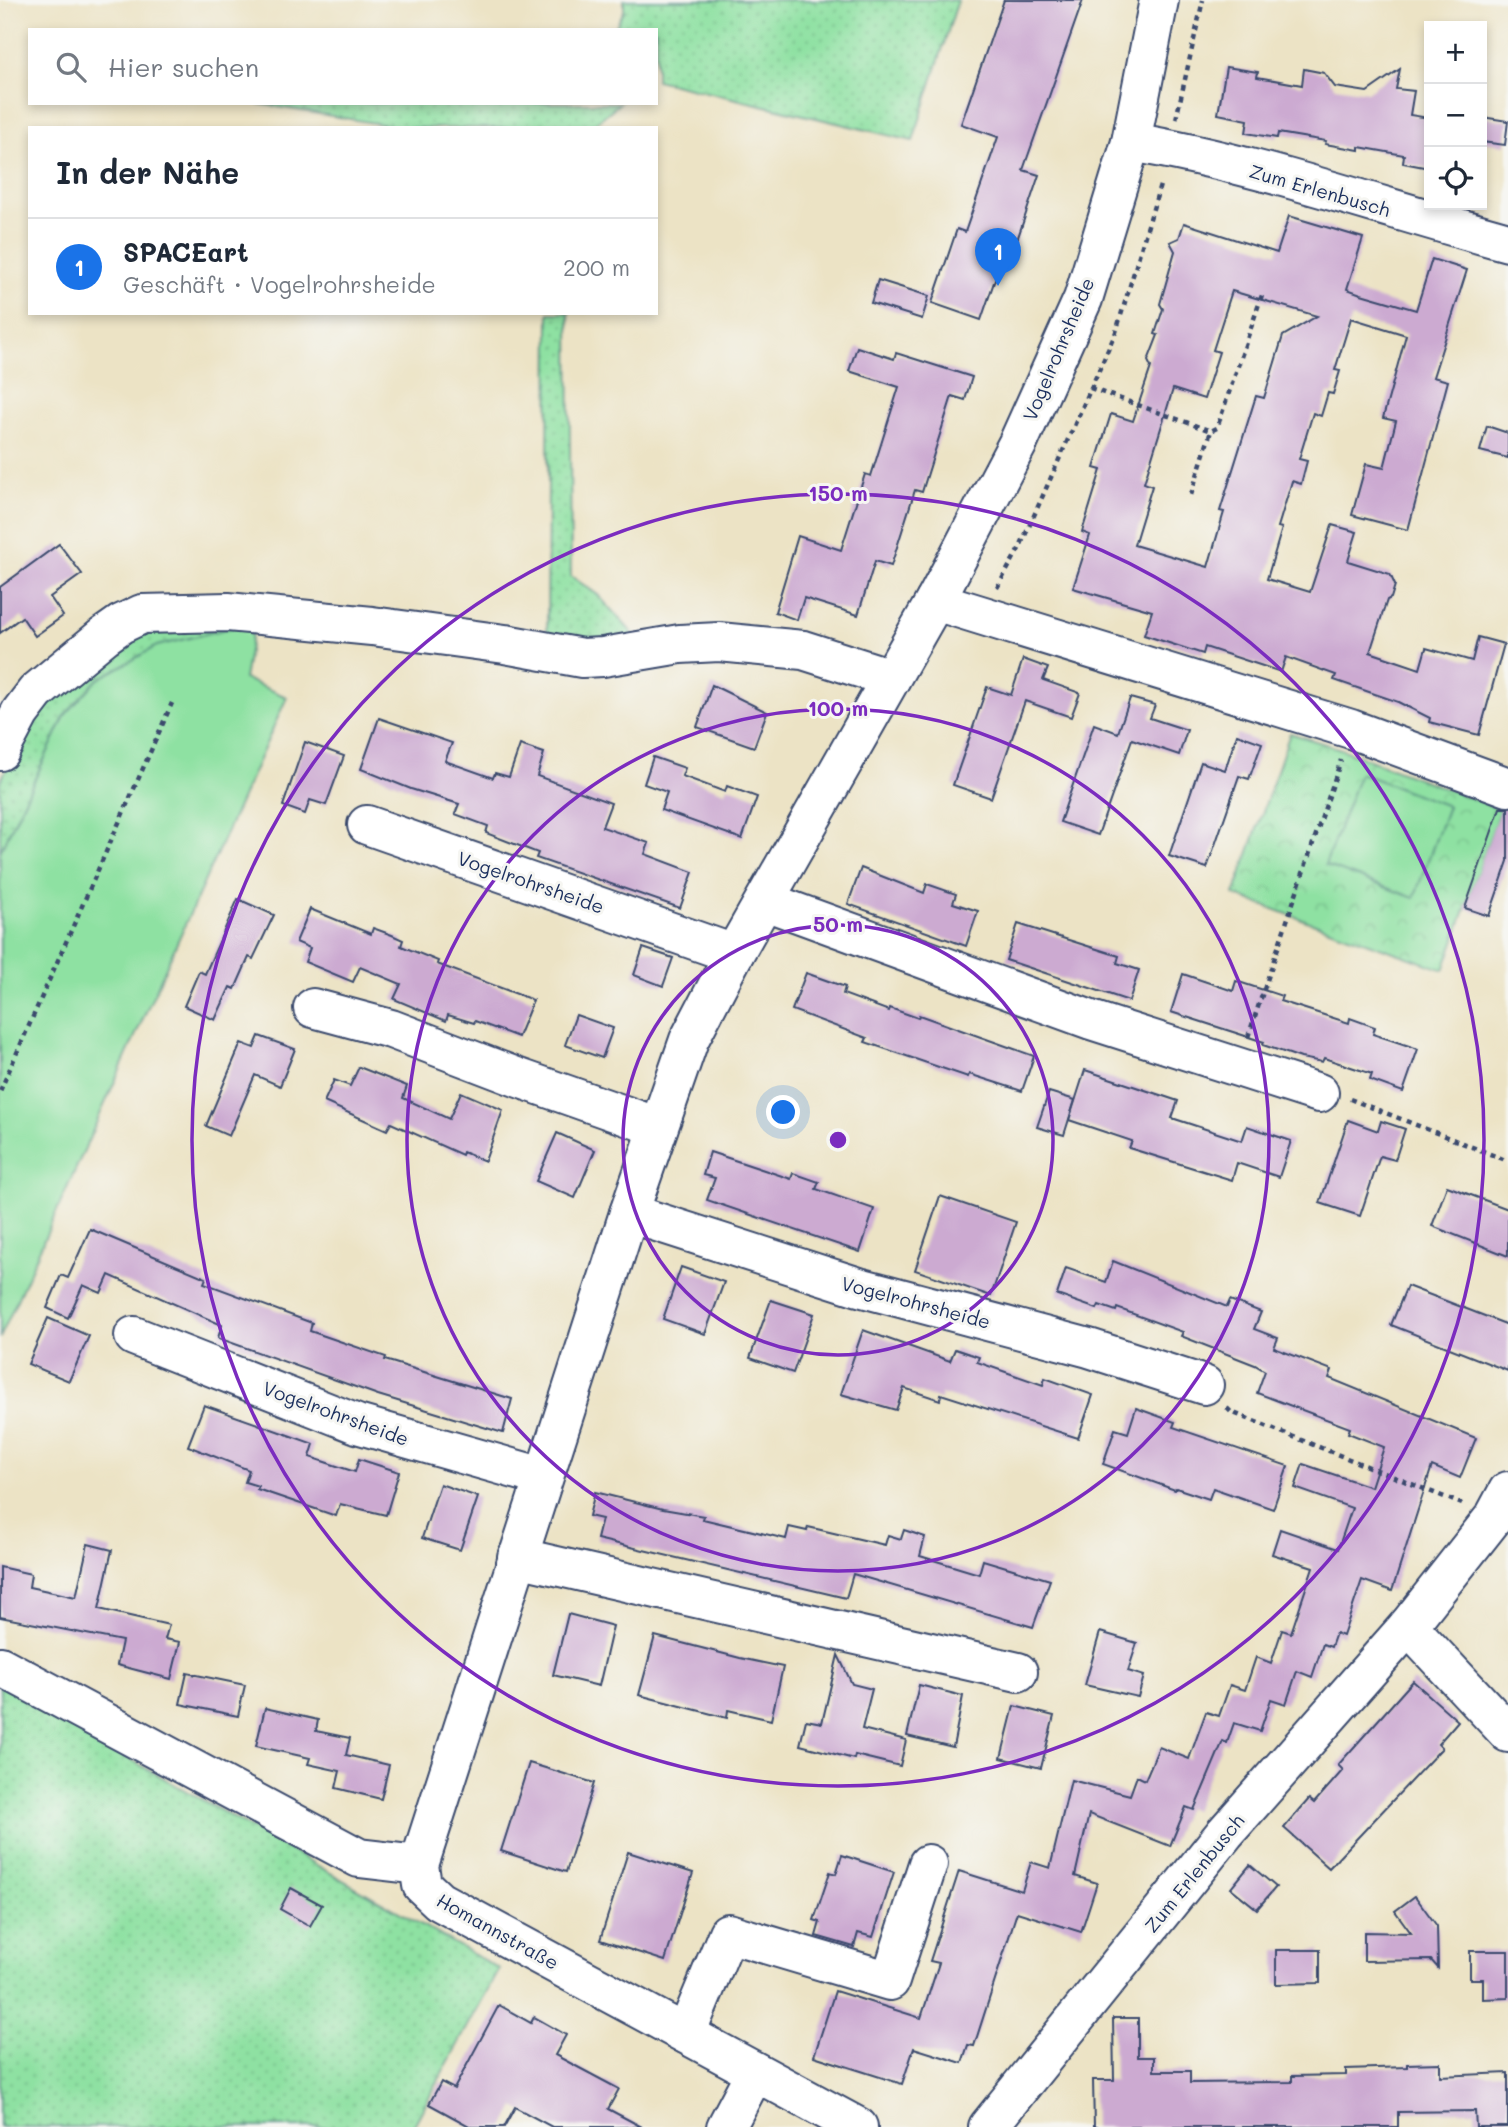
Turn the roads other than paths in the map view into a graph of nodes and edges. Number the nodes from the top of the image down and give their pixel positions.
1 (1159, 0) edge
2 (1131, 142) junction
3 (1508, 242) edge
4 (935, 601) junction
5 (891, 678) junction
6 (0, 751) edge
7 (1508, 787) edge
8 (368, 825) dead end
9 (765, 901) junction
10 (734, 954) junction
11 (313, 1008) dead end
12 (1319, 1093) road end
13 (658, 1126) junction
14 (629, 1213) junction
15 (134, 1336) dead end
16 (1205, 1385) road end
17 (543, 1477) junction
18 (1501, 1504) edge
19 (517, 1557) junction
20 (1408, 1626) junction
21 (0, 1666) edge
22 (1018, 1672) dead end
23 (1506, 1729) edge
24 (928, 1864) dead end
25 (419, 1865) junction
26 (686, 2034) junction
27 (755, 2072) junction
28 (726, 2127) edge
29 (858, 2127) edge
30 (988, 2127) edge

1 - 2 street, Vogelrohrsheide
2 - 3 street, Zum Erlenbusch
2 - 4 street, Vogelrohrsheide
4 - 5 street, Vogelrohrsheide
4 - 7 street
5 - 6 street
5 - 9 street, Vogelrohrsheide
8 - 10 street, Vogelrohrsheide
9 - 10 street, Vogelrohrsheide
9 - 12 street
10 - 13 street, Vogelrohrsheide
11 - 13 street
13 - 14 street, Vogelrohrsheide
14 - 16 street, Vogelrohrsheide
14 - 17 street, Vogelrohrsheide
15 - 17 street, Vogelrohrsheide
17 - 19 street, Vogelrohrsheide
18 - 20 street, Zum Erlenbusch
19 - 22 street
19 - 25 street, Vogelrohrsheide
20 - 23 street
20 - 30 street, Zum Erlenbusch
21 - 25 street
24 - 26 street
25 - 26 street, Homannstraße
26 - 27 street, Homannstraße
27 - 28 street
27 - 29 street, Homannstraße

